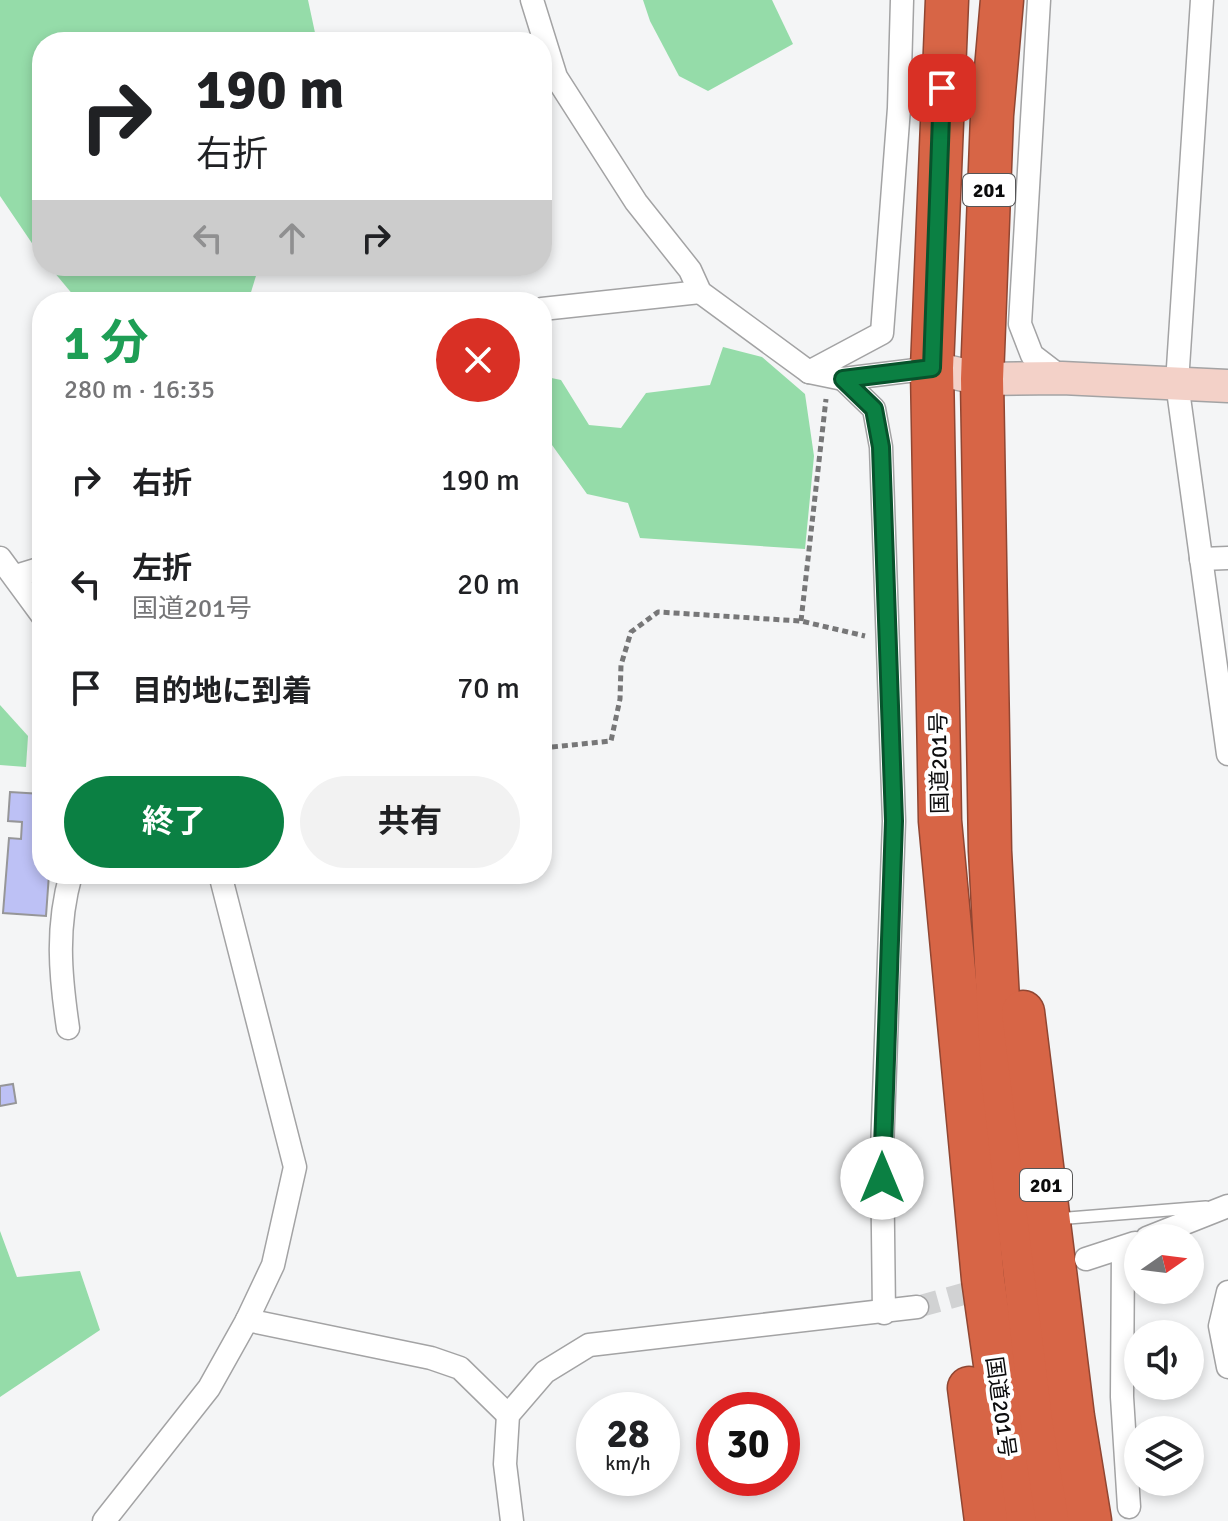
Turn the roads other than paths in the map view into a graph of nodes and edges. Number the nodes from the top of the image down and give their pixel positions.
1 (532, 0) edge
2 (902, 0) edge
3 (947, 0) edge
4 (1002, 0) edge
5 (1039, 0) edge
6 (1202, 0) edge
7 (542, 32) edge
8 (552, 64) edge
9 (700, 292) junction
10 (552, 308) edge
11 (932, 368) junction
12 (826, 376) junction
13 (1062, 378) junction
14 (982, 379) junction
15 (1177, 383) junction
16 (1228, 386) edge
17 (0, 558) edge
18 (1228, 558) edge
19 (1201, 559) junction
20 (32, 571) edge
21 (16, 576) junction
22 (32, 600) edge
23 (1228, 754) edge
24 (940, 821) junction
25 (990, 851) junction
26 (69, 884) edge
27 (223, 884) edge
28 (68, 1028) dead end
29 (1228, 1208) edge
30 (1050, 1219) junction
31 (1185, 1224) edge
32 (1124, 1247) edge
33 (1086, 1259) dead end
34 (1228, 1292) edge
35 (1128, 1304) edge
36 (917, 1307) tunnel mouth
37 (884, 1313) junction
38 (247, 1320) junction
39 (1228, 1367) edge
40 (508, 1415) junction
41 (1129, 1507) dead end
42 (104, 1521) edge
43 (512, 1521) edge
44 (986, 1521) edge
45 (1017, 1521) edge
46 (1057, 1521) edge
47 (1090, 1521) edge

1 - 7 street
2 - 12 street
3 - 11 highway, 国道201号 / 201
4 - 14 highway, 国道201号 / 201
5 - 13 street
6 - 15 street
8 - 9 street
9 - 10 street
9 - 12 street
11 - 12 street
11 - 14 street
11 - 24 highway, 国道201号 / 201
12 - 37 street
13 - 14 street
13 - 15 street
14 - 25 highway, 国道201号 / 201
15 - 16 street
15 - 19 street
17 - 21 street
18 - 19 street
19 - 23 street
20 - 21 street
21 - 22 street
24 - 44 highway, 201
24 - 45 highway, 国道201号 / 201
25 - 30 highway, 201
25 - 46 highway, 国道201号 / 201
26 - 28 street
27 - 38 street
29 - 30 lane
29 - 31 street
30 - 47 highway, 201
32 - 33 street
34 - 39 street
35 - 41 street
36 - 37 street
37 - 40 street
38 - 40 street
38 - 42 street
40 - 43 street

